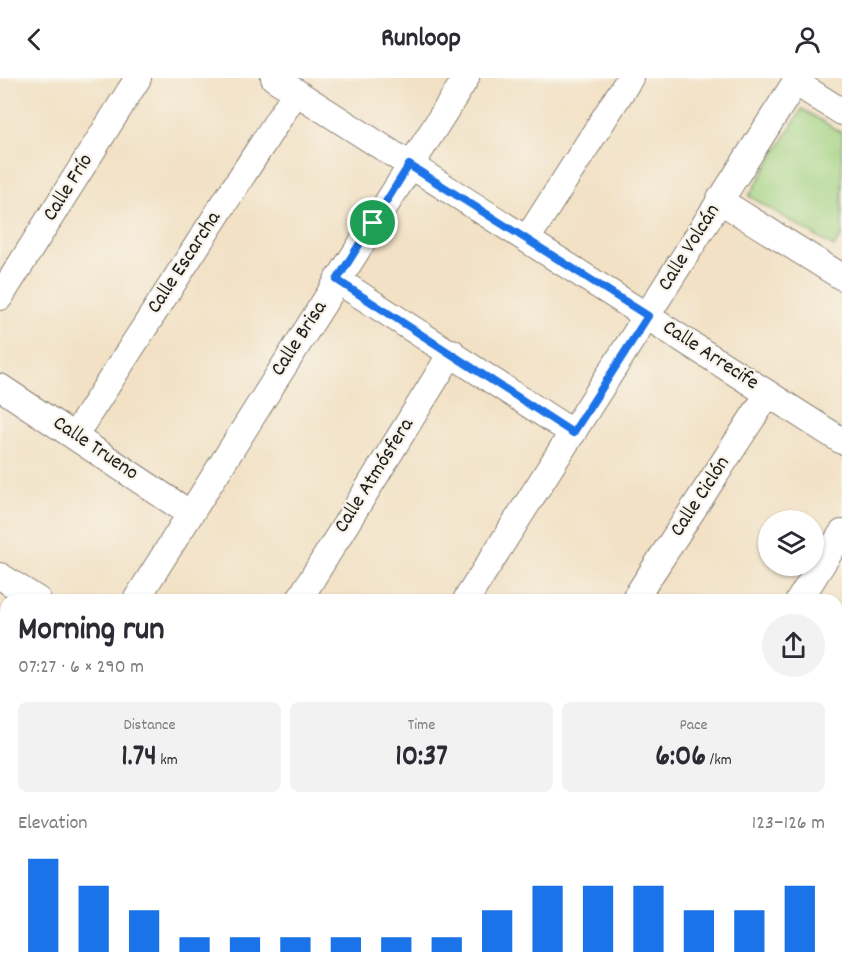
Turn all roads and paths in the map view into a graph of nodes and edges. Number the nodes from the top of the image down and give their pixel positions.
1 (138, 78) edge
2 (274, 78) edge
3 (466, 78) edge
4 (630, 78) edge
5 (797, 80) edge
6 (296, 92) junction
7 (842, 112) edge
8 (409, 165) junction
9 (719, 200) junction
10 (527, 239) junction
11 (842, 277) edge
12 (337, 280) junction
13 (0, 297) edge
14 (648, 316) junction
15 (452, 352) junction
16 (0, 387) edge
17 (768, 394) junction
18 (573, 433) junction
19 (75, 435) junction
20 (842, 441) edge
21 (189, 513) junction
22 (842, 533) edge
23 (0, 576) edge
24 (28, 594) edge
25 (139, 594) edge
26 (303, 594) edge
27 (470, 594) edge
28 (638, 594) edge
29 (803, 594) edge

1 - 13 street, Calle Frío
2 - 6 street, Calle Arrecife
3 - 8 street, Calle Brisa
4 - 10 street
5 - 7 street
5 - 9 street, Calle Volcán
6 - 8 street, Calle Arrecife
6 - 19 street, Calle Escarcha
8 - 10 street, Calle Arrecife
8 - 12 street, Calle Brisa
9 - 11 street
9 - 14 street, Calle Volcán
10 - 14 street, Calle Arrecife
12 - 15 street
12 - 21 street, Calle Brisa
14 - 17 street, Calle Arrecife
14 - 18 street, Calle Volcán
15 - 18 street
15 - 26 street, Calle Atmósfera
16 - 19 street, Calle Trueno
17 - 20 street, Calle Arrecife
17 - 28 street, Calle Ciclón
18 - 27 street, Calle Volcán
19 - 21 street, Calle Trueno
21 - 25 street, Calle Brisa
22 - 29 street
23 - 24 street

